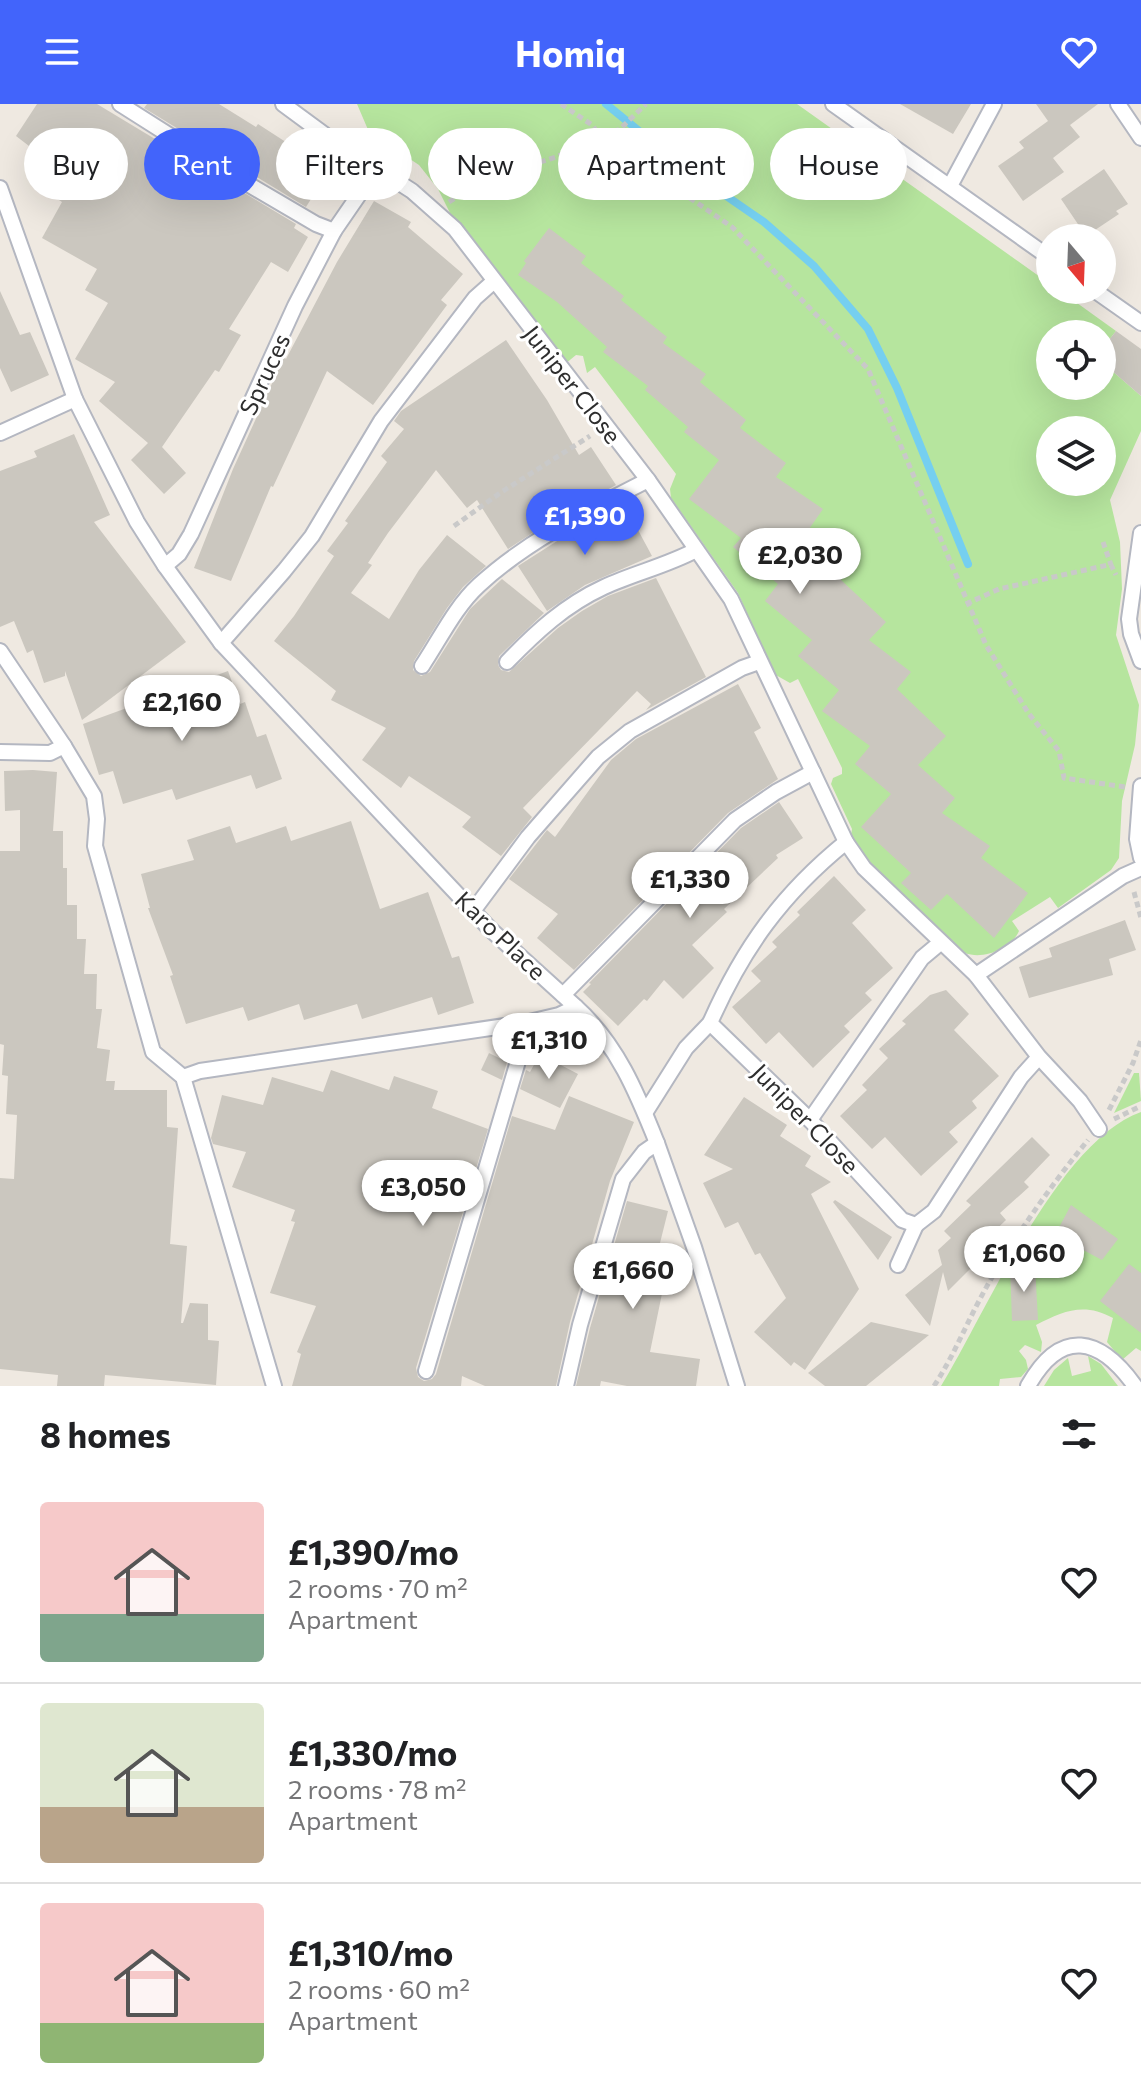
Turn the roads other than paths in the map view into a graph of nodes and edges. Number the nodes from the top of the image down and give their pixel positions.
1 (120, 104) edge
2 (283, 104) edge
3 (833, 104) edge
4 (994, 104) edge
5 (1118, 104) edge
6 (316, 128) edge
7 (1141, 138) edge
8 (950, 186) junction
9 (0, 188) edge
10 (412, 193) edge
11 (355, 200) edge
12 (334, 231) junction
13 (1036, 248) edge
14 (493, 282) junction
15 (1114, 304) edge
16 (1141, 323) edge
17 (75, 399) junction
18 (0, 433) edge
19 (648, 480) junction
20 (1141, 533) edge
21 (696, 550) junction
22 (165, 566) junction
23 (221, 643) junction
24 (0, 651) edge
25 (1141, 661) edge
26 (507, 662) dead end
27 (759, 662) junction
28 (422, 666) dead end
29 (64, 746) junction
30 (0, 752) edge
31 (813, 772) junction
32 (1141, 788) edge
33 (846, 842) junction
34 (1141, 856) edge
35 (1141, 868) edge
36 (473, 911) junction
37 (940, 943) junction
38 (976, 975) junction
39 (563, 995) junction
40 (576, 1007) junction
41 (525, 1023) junction
42 (710, 1023) junction
43 (1039, 1057) junction
44 (183, 1077) junction
45 (645, 1113) junction
46 (810, 1120) junction
47 (1099, 1129) road end
48 (657, 1143) junction
49 (916, 1225) junction
50 (898, 1265) dead end
51 (426, 1371) dead end
52 (274, 1386) edge
53 (566, 1386) edge
54 (737, 1386) edge
55 (1028, 1386) edge
56 (1135, 1386) edge

1 - 12 lane
2 - 6 lane, Juniper Close
3 - 8 lane
4 - 8 lane
5 - 7 lane
8 - 13 lane
9 - 17 lane
10 - 14 lane, Juniper Close
11 - 12 lane, Spruces
12 - 22 lane, Spruces
14 - 19 lane, Juniper Close
14 - 23 lane
15 - 16 lane
17 - 18 lane
17 - 22 lane
19 - 21 lane, Juniper Close
19 - 28 lane
20 - 25 lane
21 - 26 lane
21 - 27 lane, Juniper Close
22 - 23 lane, Karo Place
23 - 36 lane, Karo Place
24 - 29 lane
27 - 31 lane, Juniper Close
27 - 36 lane
29 - 30 lane
29 - 44 lane
31 - 33 lane, Juniper Close
31 - 39 lane
32 - 34 lane
33 - 37 lane, Juniper Close
33 - 42 lane
35 - 38 lane
36 - 39 lane, Karo Place
37 - 38 lane, Juniper Close
37 - 46 lane
38 - 43 lane, Juniper Close
39 - 40 lane, Karo Place
40 - 41 lane, Karo Place
40 - 45 lane
41 - 44 lane, Karo Place
41 - 51 lane
42 - 45 lane
42 - 46 lane, Juniper Close
43 - 47 lane, Juniper Close
43 - 49 lane
44 - 52 lane
45 - 48 lane
46 - 49 lane, Juniper Close
48 - 53 lane
48 - 54 lane
49 - 50 lane
55 - 56 lane

